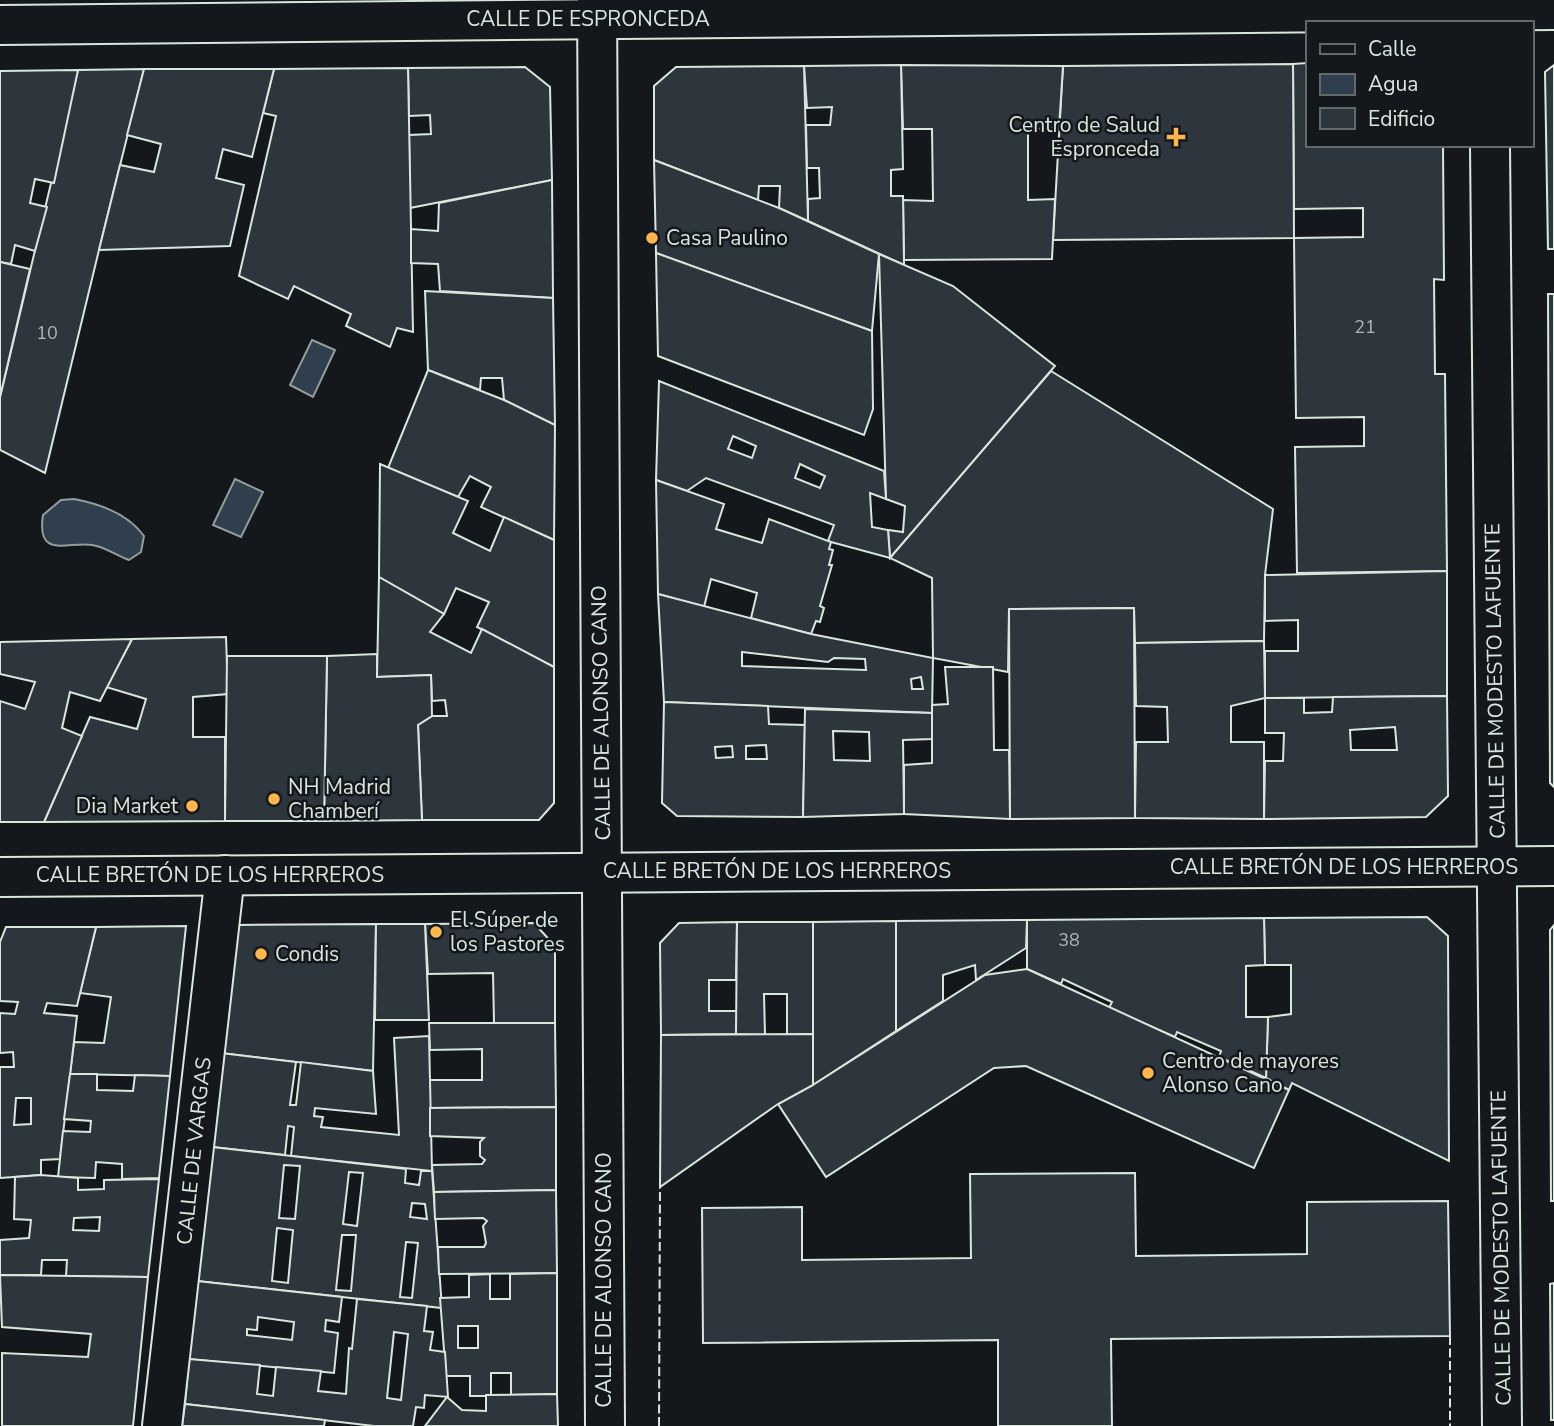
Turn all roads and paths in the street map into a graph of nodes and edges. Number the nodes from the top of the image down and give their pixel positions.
1 (597, 10) edge
2 (1554, 10) edge
3 (1489, 11) edge
4 (0, 24) edge
5 (1490, 147) edge
6 (1497, 866) junction
7 (1554, 866) edge
8 (604, 873) junction
9 (225, 875) junction
10 (0, 877) edge
11 (162, 1426) edge
12 (605, 1426) edge
13 (1502, 1426) edge

1 - 3 street, CALLE DE ESPRONCEDA
1 - 4 street, CALLE DE ESPRONCEDA
1 - 8 street, CALLE DE ALONSO CANO
2 - 3 street, CALLE DE ESPRONCEDA
5 - 6 street, CALLE DE MODESTO LAFUENTE
6 - 7 street, CALLE BRETÓN DE LOS HERREROS
6 - 8 street, CALLE BRETÓN DE LOS HERREROS
6 - 13 street, CALLE DE MODESTO LAFUENTE
8 - 9 street, CALLE BRETÓN DE LOS HERREROS
8 - 12 street, CALLE DE ALONSO CANO
9 - 10 street, CALLE BRETÓN DE LOS HERREROS
9 - 11 street, CALLE DE VARGAS

